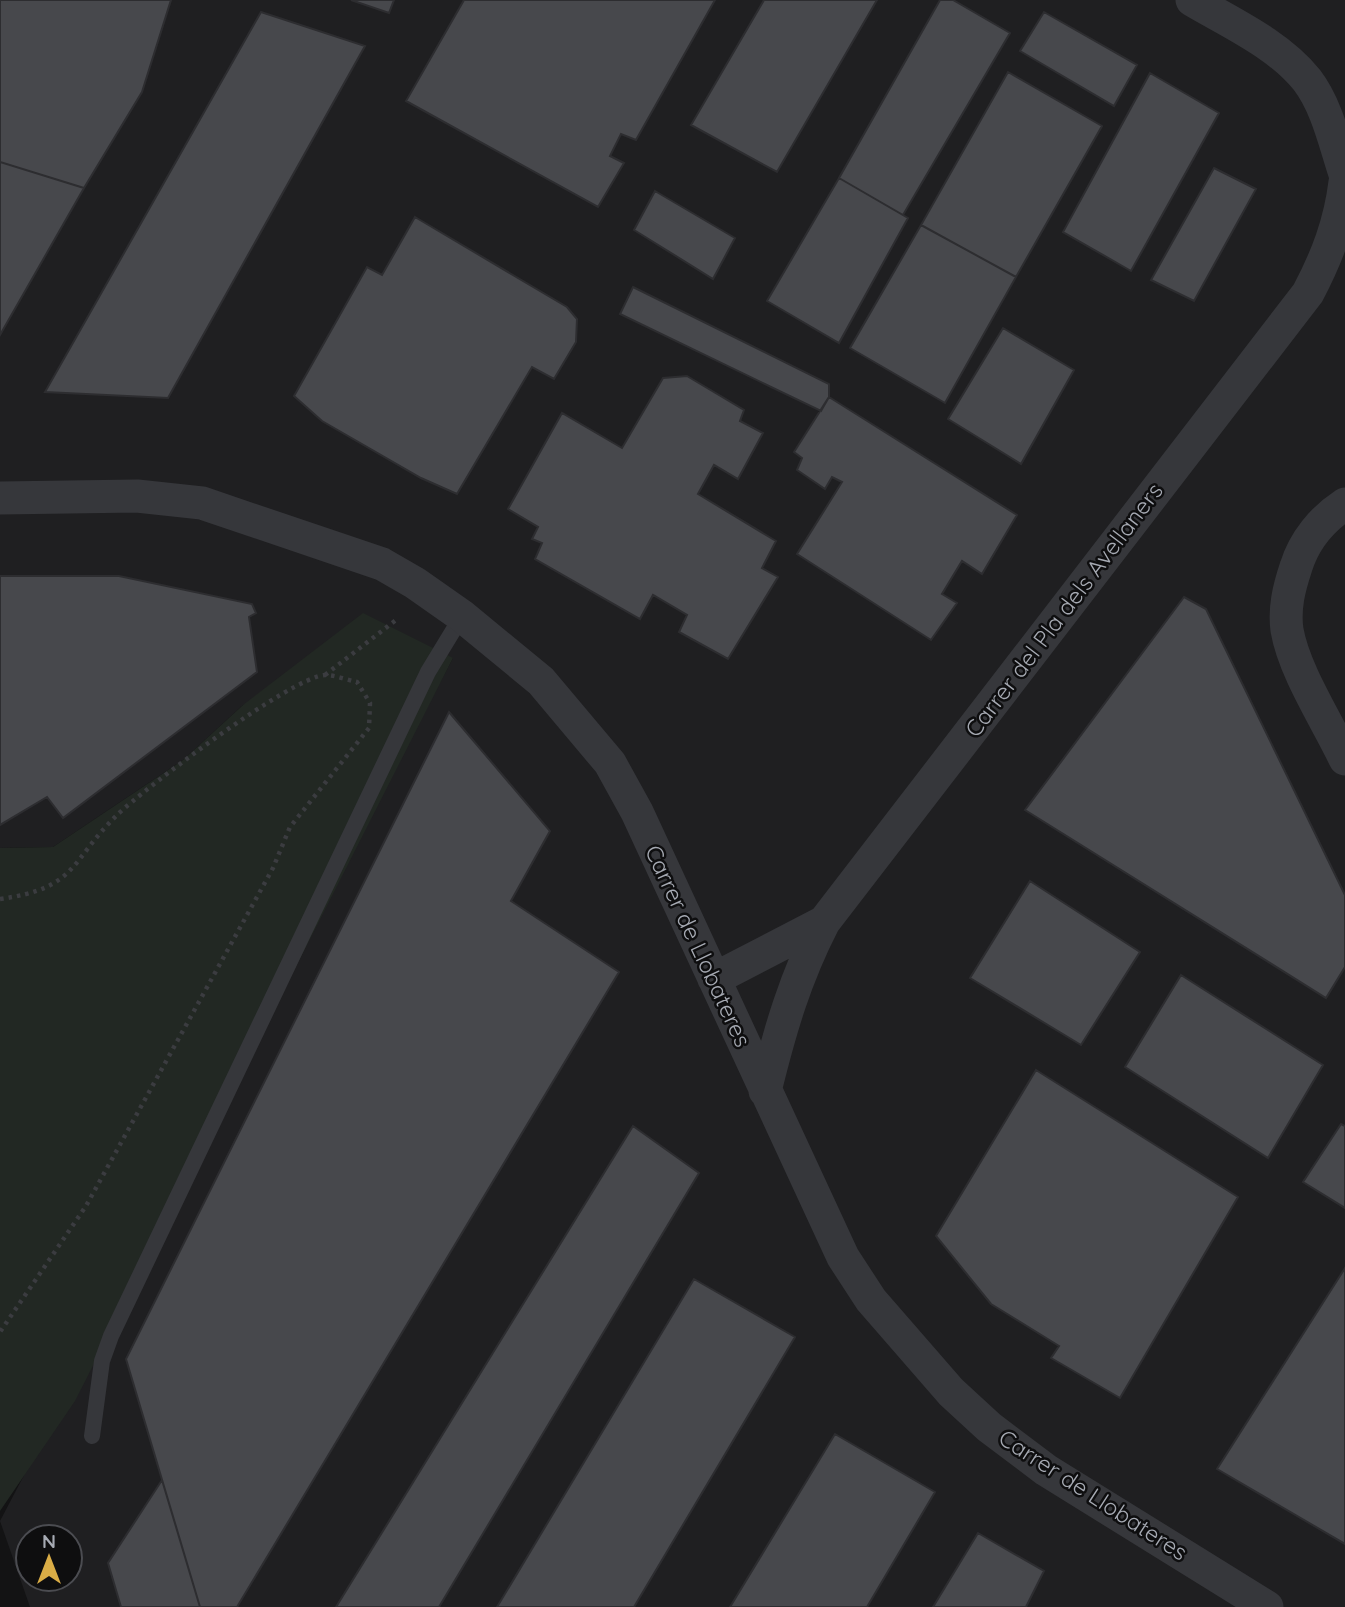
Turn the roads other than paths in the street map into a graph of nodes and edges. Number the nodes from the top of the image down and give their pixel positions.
1 (1192, 0) edge
2 (1345, 174) edge
3 (1345, 182) edge
4 (0, 498) edge
5 (1345, 504) edge
6 (462, 617) junction
7 (1345, 759) edge
8 (824, 922) junction
9 (714, 979) junction
10 (765, 1091) junction
11 (92, 1436) dead end
12 (1268, 1607) edge

1 - 2 street
3 - 8 street, Carrer del Pla dels Avellaners
4 - 6 street, Carrer de Llobateres
5 - 7 street
6 - 9 street, Carrer de Llobateres
6 - 11 lane
8 - 9 street, Carrer del Pla dels Avellaners
8 - 10 street
9 - 10 street, Carrer de Llobateres
10 - 12 street, Carrer de Llobateres

